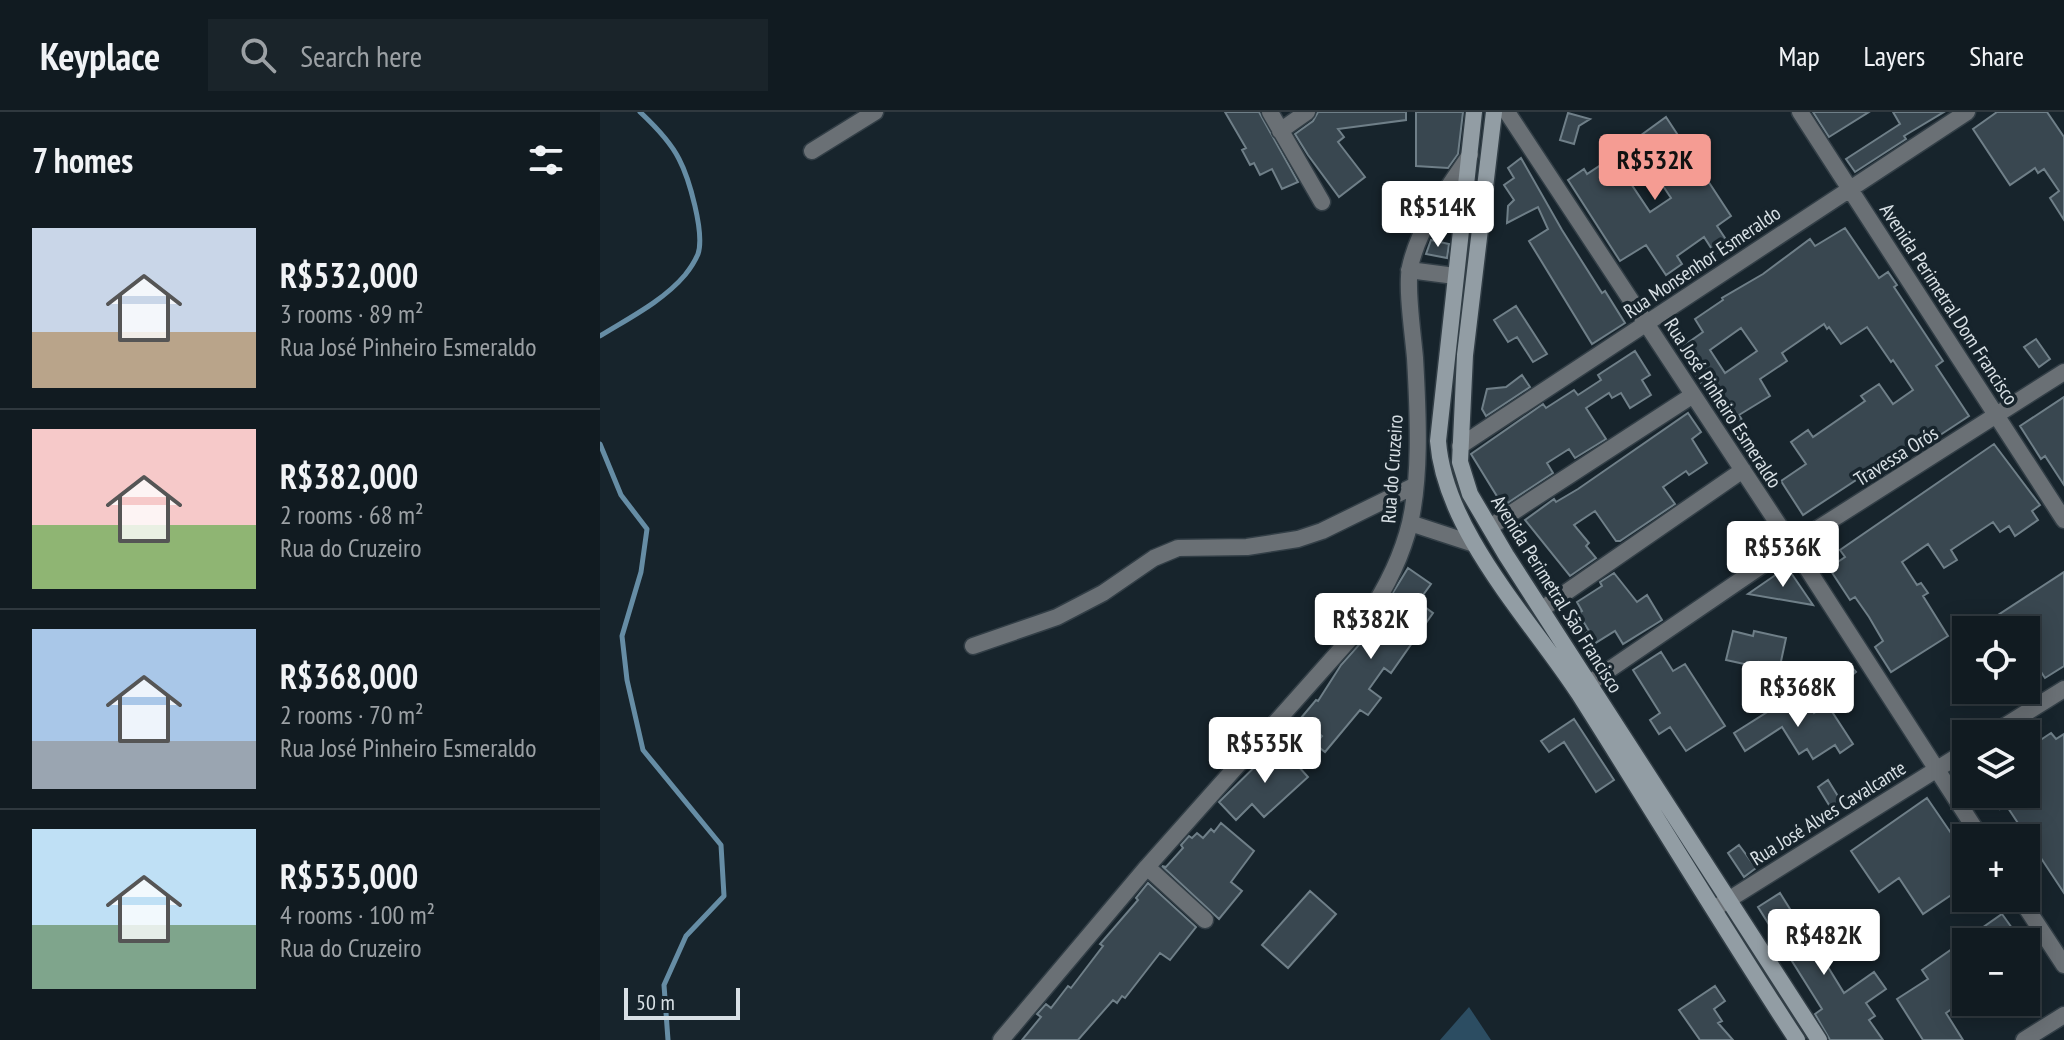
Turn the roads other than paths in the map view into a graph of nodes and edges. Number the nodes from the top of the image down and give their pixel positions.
1 (875, 112) edge
2 (1270, 112) edge
3 (1307, 112) edge
4 (1474, 112) edge
5 (1494, 112) edge
6 (1507, 112) edge
7 (1800, 112) edge
8 (1967, 112) edge
9 (1280, 131) junction
10 (812, 151) dead end
11 (1470, 155) junction
12 (1849, 187) junction
13 (1322, 202) dead end
14 (1409, 270) junction
15 (1455, 276) junction
16 (1646, 323) junction
17 (2064, 372) edge
18 (1693, 395) junction
19 (1998, 415) junction
20 (1460, 446) junction
21 (1743, 470) junction
22 (1414, 486) junction
23 (2064, 520) edge
24 (1410, 523) junction
25 (1490, 527) junction
26 (1474, 544) junction
27 (1792, 545) junction
28 (1542, 609) junction
29 (973, 646) dead end
30 (1583, 688) junction
31 (2064, 689) edge
32 (2014, 720) edge
33 (1952, 760) edge
34 (1936, 770) junction
35 (1972, 824) edge
36 (1147, 867) junction
37 (1728, 900) junction
38 (1712, 910) junction
39 (2029, 912) edge
40 (1205, 920) dead end
41 (2064, 965) edge
42 (2064, 1015) edge
43 (1001, 1040) edge
44 (1797, 1040) edge
45 (1819, 1040) edge
46 (2024, 1040) edge

1 - 10 street
2 - 9 street
3 - 9 street
4 - 11 main road, Avenida Perimetral São Francisco
5 - 20 main road, Avenida Perimetral São Francisco
6 - 16 street, Rua José Pinheiro Esmeraldo
7 - 12 street, Avenida Perimetral Dom Francisco
8 - 12 street, Rua Monsenhor Esmeraldo
9 - 13 street
11 - 14 street, Rua do Cruzeiro
11 - 15 main road, Avenida Perimetral São Francisco
12 - 16 street, Rua Monsenhor Esmeraldo
12 - 19 street, Avenida Perimetral Dom Francisco
14 - 15 street
14 - 22 street, Rua do Cruzeiro
15 - 26 main road, Avenida Perimetral São Francisco
16 - 18 street, Rua José Pinheiro Esmeraldo
16 - 20 street, Rua Monsenhor Esmeraldo
17 - 19 street, Travessa Orós
18 - 21 street, Rua José Pinheiro Esmeraldo
18 - 25 street
19 - 23 street, Avenida Perimetral Dom Francisco
19 - 27 street, Travessa Orós
20 - 25 main road, Avenida Perimetral São Francisco
21 - 27 street, Rua José Pinheiro Esmeraldo
21 - 28 street
22 - 24 street, Rua do Cruzeiro
22 - 29 street
24 - 26 street
24 - 36 street, Rua do Cruzeiro
25 - 28 main road, Avenida Perimetral São Francisco
26 - 30 main road, Avenida Perimetral São Francisco
27 - 30 street, Travessa Orós
27 - 34 street, Rua José Pinheiro Esmeraldo
28 - 30 main road, Avenida Perimetral São Francisco
30 - 37 main road, Avenida Perimetral São Francisco
30 - 38 main road, Avenida Perimetral São Francisco
31 - 32 street
33 - 34 street, Rua José Alves Cavalcante
34 - 35 street, Rua José Pinheiro Esmeraldo
34 - 37 street, Rua José Alves Cavalcante
36 - 40 street
36 - 43 street, Rua do Cruzeiro
37 - 38 street, Rua José Alves Cavalcante
37 - 45 main road, Avenida Perimetral São Francisco
38 - 44 main road, Avenida Perimetral São Francisco
39 - 41 street
42 - 46 street

